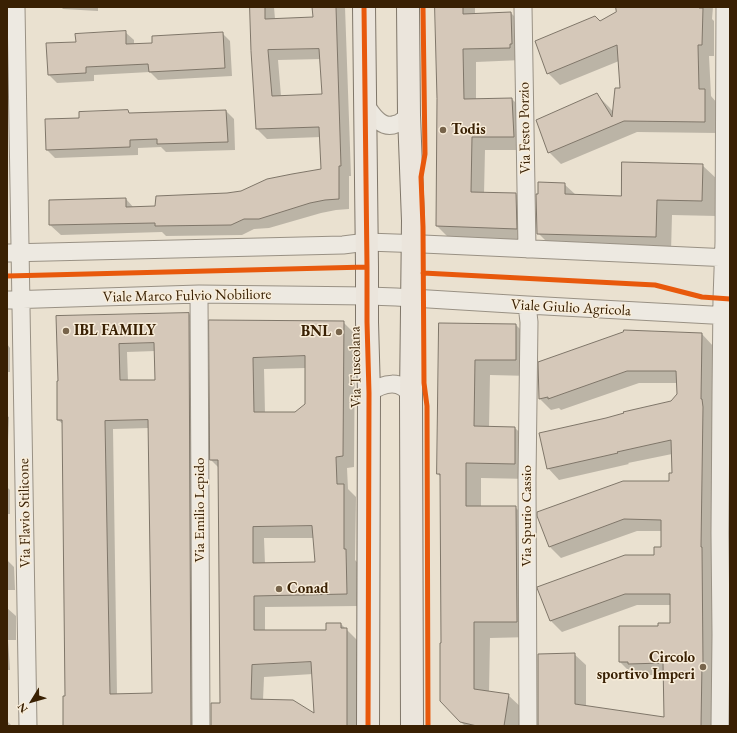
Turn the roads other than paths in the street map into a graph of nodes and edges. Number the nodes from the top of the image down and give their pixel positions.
1 (16, 7) edge
2 (364, 7) edge
3 (408, 7) edge
4 (523, 7) edge
5 (725, 7) edge
6 (727, 47) edge
7 (366, 104) junction
8 (410, 115) junction
9 (366, 242) junction
10 (413, 244) junction
11 (527, 249) junction
12 (14, 253) edge
13 (727, 258) edge
14 (200, 294) junction
15 (368, 296) junction
16 (412, 298) junction
17 (14, 300) edge
18 (527, 306) junction
19 (726, 316) edge
20 (369, 393) junction
21 (411, 397) junction
22 (725, 533) edge
23 (28, 726) edge
24 (201, 726) edge
25 (368, 726) edge
26 (412, 726) edge
27 (528, 726) edge
28 (720, 726) edge

1 - 12 street, Via Flavio Stilicone
2 - 7 main road, Via Tuscolana
3 - 8 main road
4 - 11 street, Via Festo Porzio
5 - 6 street
6 - 13 street
7 - 8 street
7 - 9 main road, Via Tuscolana
8 - 10 main road
9 - 10 street
9 - 12 street
9 - 15 main road, Via Tuscolana
10 - 11 street
10 - 16 main road
11 - 13 street
12 - 17 street, Via Flavio Stilicone
13 - 19 street
14 - 15 street, Viale Marco Fulvio Nobiliore
14 - 17 street, Viale Marco Fulvio Nobiliore
14 - 24 street, Via Emilio Lepido
15 - 16 street
15 - 20 main road, Via Tuscolana
16 - 18 street, Viale Giulio Agricola
16 - 21 main road
17 - 23 street, Via Flavio Stilicone
18 - 19 street, Viale Giulio Agricola
18 - 27 street, Via Spurio Cassio
19 - 22 street
20 - 21 street, Via Tuscolana
20 - 25 main road, Via Tuscolana
21 - 26 main road
22 - 28 street

